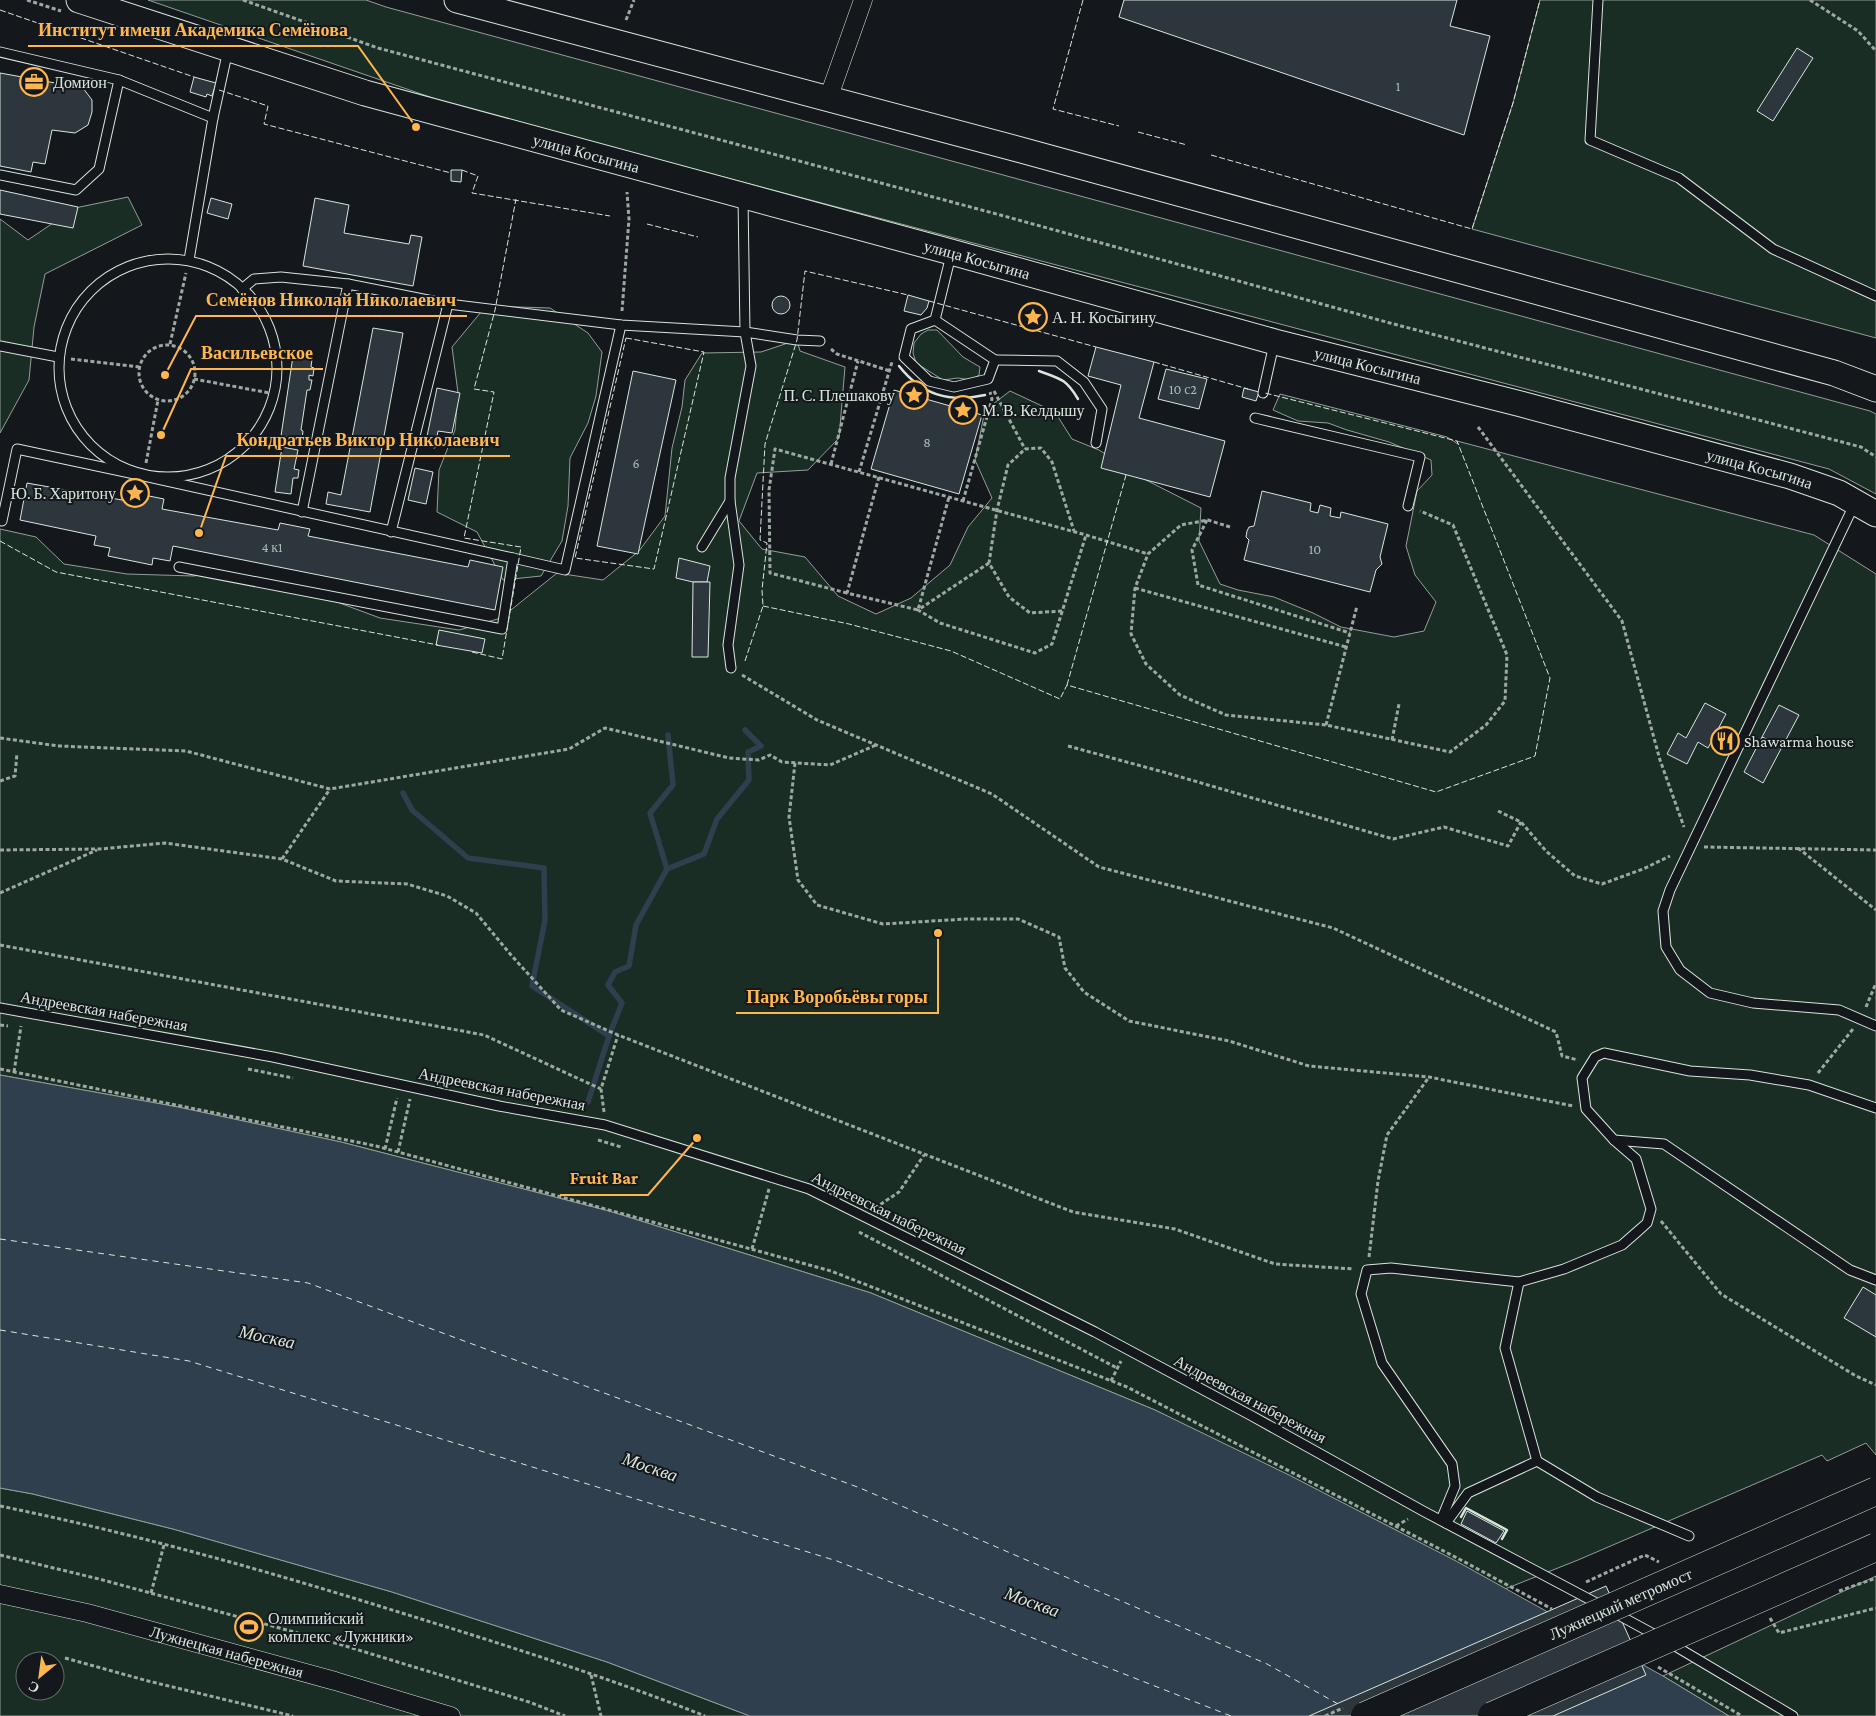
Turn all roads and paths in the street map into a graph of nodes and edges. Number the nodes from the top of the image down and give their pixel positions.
1 (79, 0) edge
2 (243, 0) edge
3 (457, 0) edge
4 (634, 0) edge
5 (862, 0) edge
6 (1598, 0) edge
7 (1810, 0) edge
8 (626, 20) dead end
9 (228, 49) junction
10 (1876, 51) edge
11 (0, 52) edge
12 (119, 80) junction
13 (828, 99) junction
14 (213, 118) junction
15 (0, 175) edge
16 (627, 192) dead end
17 (743, 195) junction
18 (951, 252) junction
19 (189, 260) junction
20 (348, 284) junction
21 (242, 289) junction
22 (1876, 296) edge
23 (448, 304) junction
24 (935, 320) junction
25 (622, 325) junction
26 (745, 332) junction
27 (820, 341) joint
28 (1275, 342) junction
29 (170, 344) junction
30 (0, 346) edge
31 (58, 357) junction
32 (892, 360) dead end
33 (994, 360) junction
34 (858, 361) junction
35 (139, 367) junction
36 (890, 371) junction
37 (194, 379) junction
38 (988, 379) junction
39 (1876, 389) edge
40 (1263, 393) dead end
41 (275, 394) junction
42 (158, 400) junction
43 (1255, 418) dead end
44 (1478, 427) dead end
45 (1096, 443) dead end
46 (1025, 449) junction
47 (1876, 457) edge
48 (831, 464) junction
49 (859, 472) junction
50 (144, 476) junction
51 (879, 477) junction
52 (949, 497) junction
53 (963, 500) junction
54 (730, 501) junction
55 (1408, 506) joint
56 (1866, 508) edge
57 (997, 510) junction
58 (302, 512) junction
59 (1208, 520) junction
60 (2, 521) dead end
61 (1230, 527) dead end
62 (392, 532) junction
63 (1074, 532) junction
64 (1086, 535) junction
65 (702, 547) dead end
66 (1148, 554) junction
67 (513, 558) junction
68 (989, 563) junction
69 (179, 567) dead end
70 (1135, 588) junction
71 (847, 593) junction
72 (1356, 606) dead end
73 (918, 610) junction
74 (1062, 611) junction
75 (1350, 633) junction
76 (1346, 647) junction
77 (731, 668) joint
78 (1399, 704) dead end
79 (1326, 725) junction
80 (0, 738) edge
81 (1392, 740) junction
82 (876, 745) junction
83 (1068, 746) dead end
84 (17, 753) dead end
85 (795, 763) junction
86 (0, 781) edge
87 (330, 788) junction
88 (1498, 810) dead end
89 (1521, 822) junction
90 (1691, 846) junction
91 (1798, 848) junction
92 (100, 849) junction
93 (0, 850) edge
94 (1876, 850) edge
95 (282, 859) junction
96 (0, 893) edge
97 (1876, 910) edge
98 (0, 945) edge
99 (1876, 983) edge
100 (0, 1008) edge
101 (1861, 1020) junction
102 (0, 1025) edge
103 (1876, 1026) edge
104 (21, 1027) junction
105 (30, 1028) dead end
106 (618, 1035) junction
107 (1590, 1064) junction
108 (242, 1068) dead end
109 (0, 1069) edge
110 (14, 1072) junction
111 (1429, 1077) junction
112 (301, 1079) dead end
113 (1808, 1085) junction
114 (601, 1089) junction
115 (388, 1096) dead end
116 (397, 1098) junction
117 (1876, 1108) edge
118 (1586, 1109) junction
119 (605, 1125) junction
120 (598, 1140) dead end
121 (1614, 1140) junction
122 (626, 1148) dead end
123 (385, 1149) junction
124 (398, 1152) junction
125 (924, 1155) junction
126 (759, 1189) dead end
127 (768, 1192) junction
128 (777, 1194) dead end
129 (1651, 1209) junction
130 (871, 1220) junction
131 (856, 1230) dead end
132 (752, 1249) junction
133 (1367, 1270) junction
134 (1876, 1280) edge
135 (1519, 1282) junction
136 (1120, 1362) dead end
137 (1129, 1366) dead end
138 (1110, 1381) junction
139 (1876, 1385) edge
140 (1537, 1461) junction
141 (1876, 1491) edge
142 (0, 1506) edge
143 (1444, 1522) junction
144 (1689, 1536) dead end
145 (164, 1545) junction
146 (1876, 1547) edge
147 (0, 1554) edge
148 (1645, 1555) dead end
149 (1461, 1560) dead end
150 (1587, 1581) dead end
151 (152, 1593) junction
152 (0, 1594) edge
153 (1876, 1608) edge
154 (1768, 1616) dead end
155 (65, 1658) dead end
156 (1660, 1668) dead end
157 (591, 1675) junction
158 (293, 1716) edge
159 (451, 1716) edge
160 (565, 1716) edge
161 (601, 1716) edge
162 (705, 1716) edge
163 (1365, 1716) edge
164 (1492, 1716) edge
165 (1742, 1716) edge
166 (1793, 1716) edge

1 - 9 main road, улица Косыгина
2 - 47 path
3 - 13 main road
4 - 8 path
5 - 13 street
6 - 22 lane
7 - 10 path
9 - 14 lane
9 - 17 main road, улица Косыгина
11 - 12 lane
12 - 14 lane
12 - 15 lane
13 - 39 main road
14 - 19 lane
16 - 25 path
17 - 18 main road, улица Косыгина
17 - 26 lane
18 - 24 lane
18 - 28 main road, улица Косыгина
19 - 21 lane
19 - 29 path
19 - 31 lane
20 - 21 lane
20 - 23 lane
20 - 58 lane
21 - 41 lane
23 - 25 lane
23 - 62 lane
24 - 33 lane
24 - 38 lane
25 - 26 lane
25 - 67 lane
26 - 27 lane
26 - 54 lane
27 - 34 path
28 - 40 lane
28 - 56 main road, улица Косыгина
29 - 35 path
29 - 37 path
30 - 31 lane
31 - 35 path
31 - 50 lane
32 - 36 path
33 - 38 lane
33 - 45 lane
34 - 36 path
34 - 48 path
35 - 42 path
36 - 49 path
37 - 41 path
37 - 42 path
38 - 46 path
38 - 53 path
41 - 50 lane
42 - 50 path
43 - 55 lane
44 - 90 path
46 - 57 path
46 - 63 path
48 - 49 path
48 - 71 path
49 - 51 path
50 - 58 lane
50 - 60 lane
51 - 52 path
51 - 71 path
52 - 53 path
52 - 73 path
53 - 57 path
54 - 65 lane
54 - 77 lane
55 - 81 path
56 - 90 lane
57 - 63 path
57 - 68 path
58 - 62 lane
59 - 61 path
59 - 66 path
59 - 75 path
62 - 67 lane
63 - 64 path
64 - 66 path
64 - 74 path
66 - 70 path
67 - 69 lane
68 - 73 path
68 - 74 path
70 - 76 path
70 - 79 path
71 - 73 path
72 - 75 path
73 - 74 path
75 - 76 path
76 - 79 path
77 - 82 path
78 - 81 path
79 - 81 path
80 - 87 path
82 - 85 path
82 - 107 path
83 - 89 path
84 - 86 path
85 - 87 path
85 - 111 path
87 - 95 path
88 - 89 path
89 - 90 path
90 - 91 path
90 - 101 lane
91 - 94 path
91 - 97 path
92 - 93 path
92 - 95 path
92 - 96 path
95 - 106 path
98 - 114 path
99 - 101 path
100 - 119 lane, Андреевская набережная
101 - 103 lane
101 - 113 path
102 - 104 path
104 - 105 path
104 - 110 path
106 - 114 path
106 - 125 path
107 - 113 lane
107 - 118 lane
108 - 112 path
109 - 110 path
110 - 123 path
111 - 118 path
111 - 133 path
113 - 117 lane
114 - 119 path
115 - 116 path
116 - 123 path
116 - 124 path
118 - 121 lane
119 - 130 lane, Андреевская набережная
120 - 122 path
121 - 129 lane
121 - 134 lane
123 - 124 path
124 - 132 path
125 - 130 path
125 - 133 path
126 - 127 path
127 - 128 path
127 - 132 path
129 - 135 lane
129 - 139 path
130 - 143 lane, Андреевская набережная
131 - 138 path
132 - 138 path
133 - 135 lane
133 - 143 lane
135 - 140 lane
136 - 137 path
138 - 149 path
140 - 143 lane
140 - 144 lane
141 - 163 main road, Лужнецкий метромост, bridge
142 - 145 path
143 - 166 lane, Андреевская набережная
145 - 151 path
145 - 157 path
146 - 164 main road, bridge
147 - 151 path
148 - 150 path
151 - 160 path
152 - 159 street, Лужнецкая набережная
153 - 154 path
155 - 158 path
156 - 165 path
157 - 161 path
157 - 162 path

